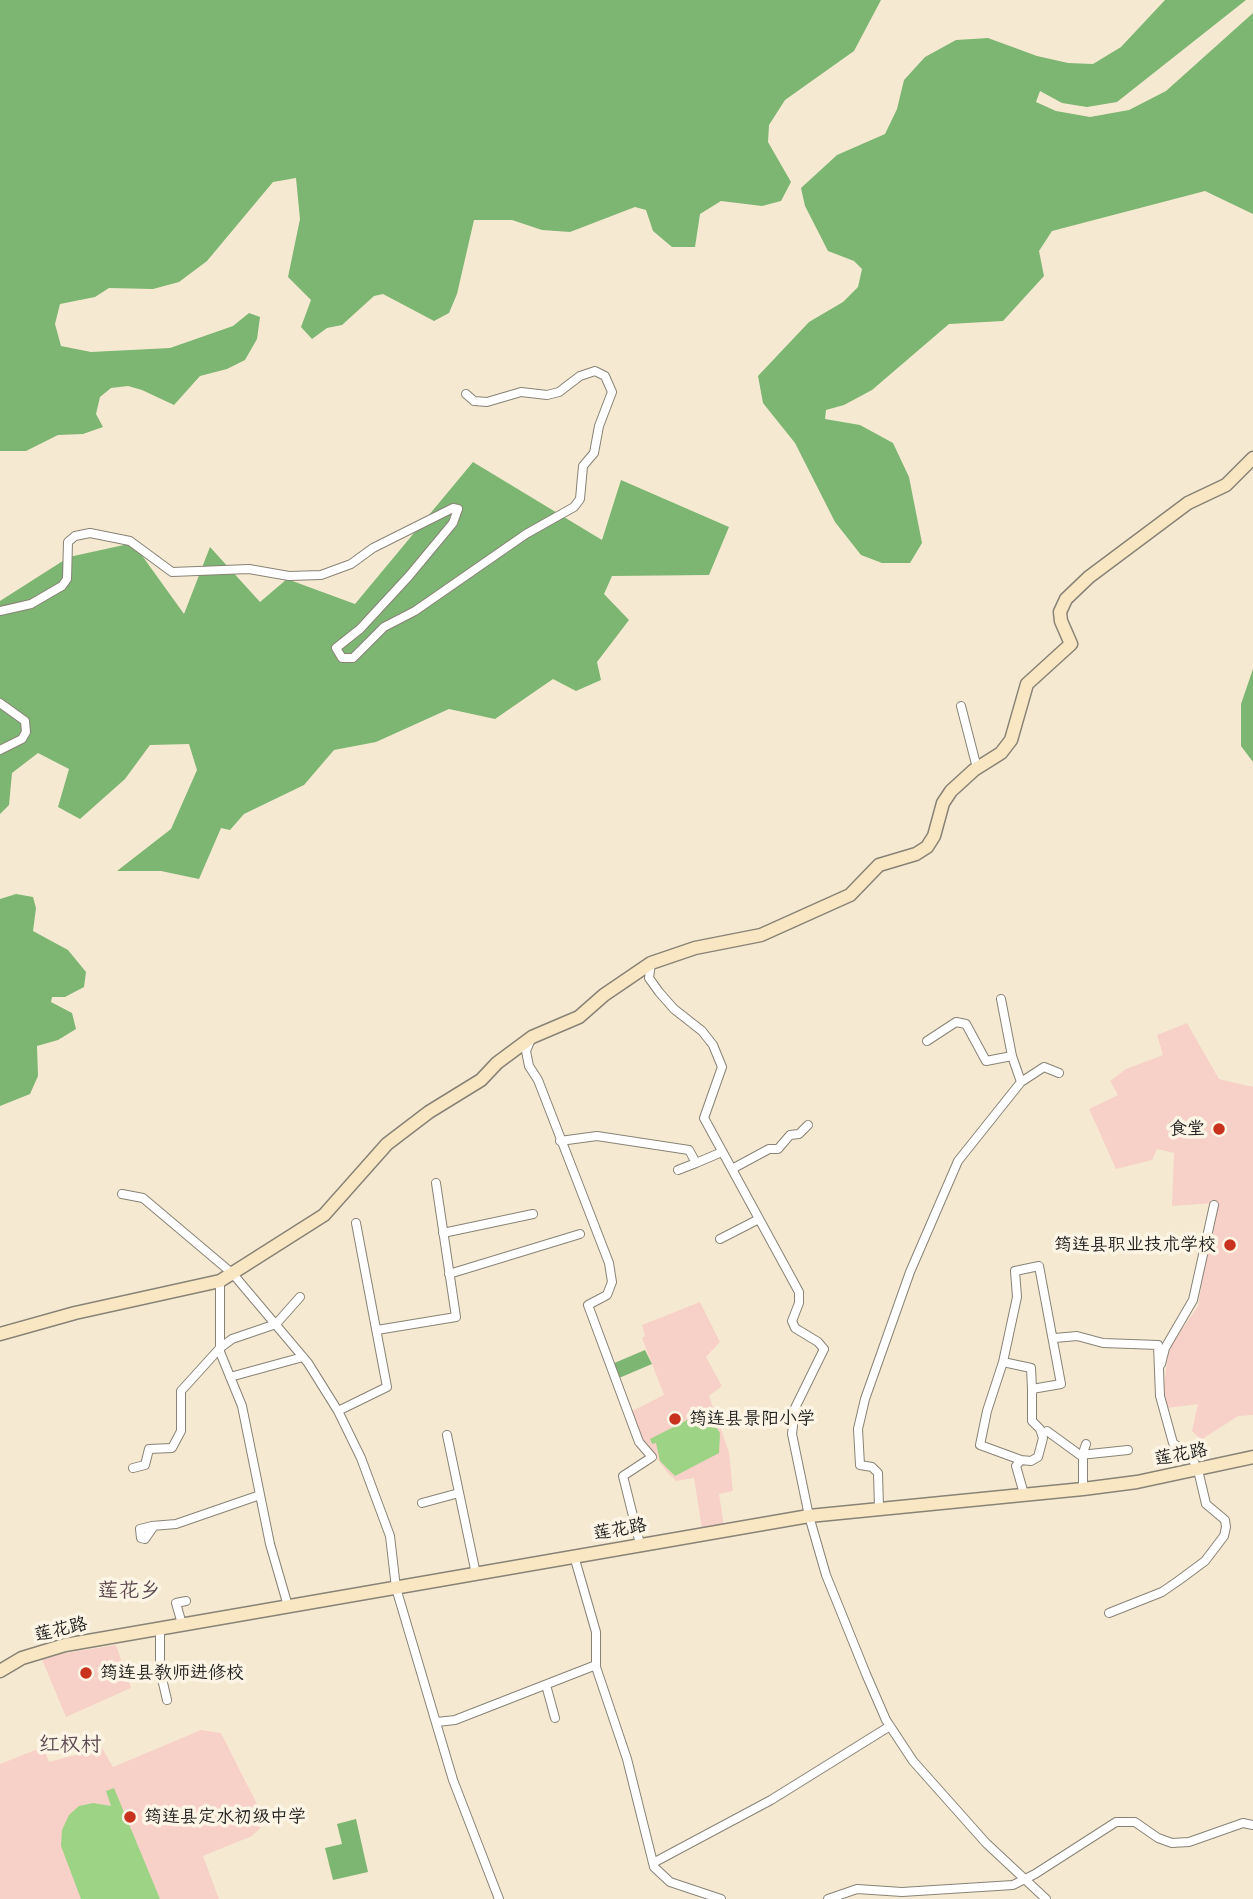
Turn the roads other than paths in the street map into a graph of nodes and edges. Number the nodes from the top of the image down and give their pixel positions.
1 (466, 394) dead end
2 (1253, 458) edge
3 (0, 611) edge
4 (0, 703) edge
5 (961, 706) dead end
6 (0, 750) edge
7 (977, 768) junction
8 (651, 963) junction
9 (1001, 999) dead end
10 (532, 1037) junction
11 (927, 1041) dead end
12 (1012, 1056) junction
13 (1059, 1073) dead end
14 (1021, 1082) junction
15 (808, 1125) dead end
16 (559, 1142) junction
17 (722, 1152) junction
18 (696, 1163) junction
19 (732, 1169) junction
20 (678, 1170) dead end
21 (436, 1183) dead end
22 (122, 1194) dead end
23 (1214, 1205) dead end
24 (533, 1214) dead end
25 (759, 1219) junction
26 (356, 1223) dead end
27 (443, 1233) junction
28 (580, 1234) dead end
29 (720, 1239) dead end
30 (449, 1273) junction
31 (233, 1274) junction
32 (220, 1282) junction
33 (300, 1297) dead end
34 (276, 1324) junction
35 (377, 1330) junction
36 (0, 1334) edge
37 (1055, 1338) junction
38 (220, 1348) junction
39 (303, 1357) junction
40 (1003, 1362) junction
41 (1161, 1364) junction
42 (230, 1377) junction
43 (1032, 1389) junction
44 (338, 1411) junction
45 (1047, 1431) dead end
46 (447, 1435) dead end
47 (1086, 1444) dead end
48 (1128, 1450) dead end
49 (1083, 1455) junction
50 (1253, 1457) edge
51 (1021, 1460) junction
52 (133, 1468) dead end
53 (1198, 1471) junction
54 (1083, 1489) junction
55 (459, 1493) junction
56 (1024, 1494) junction
57 (260, 1495) junction
58 (422, 1503) dead end
59 (879, 1508) junction
60 (809, 1516) junction
61 (154, 1526) dead end
62 (640, 1545) junction
63 (574, 1556) junction
64 (477, 1574) junction
65 (396, 1588) junction
66 (186, 1601) dead end
67 (288, 1606) junction
68 (1109, 1613) dead end
69 (182, 1624) junction
70 (160, 1628) junction
71 (596, 1665) junction
72 (0, 1671) edge
73 (546, 1685) junction
74 (167, 1700) dead end
75 (555, 1718) dead end
76 (437, 1723) junction
77 (890, 1726) junction
78 (1253, 1825) edge
79 (653, 1863) junction
80 (1023, 1878) junction
81 (499, 1899) edge
82 (721, 1899) edge
83 (828, 1899) edge
84 (1046, 1899) edge

1 - 3 street
2 - 7 street
4 - 6 street
5 - 7 street
7 - 8 street
8 - 10 street
8 - 17 street
9 - 12 street
10 - 16 street
10 - 31 street
11 - 12 street
12 - 14 street
13 - 14 street
14 - 59 street
15 - 19 street
16 - 18 street
16 - 62 street
17 - 18 street
17 - 19 street
18 - 20 street
19 - 25 street
21 - 27 street
22 - 31 street
23 - 41 street
24 - 27 street
25 - 29 street
25 - 60 street
26 - 35 street
27 - 30 street
28 - 30 street
30 - 35 street
31 - 32 street
31 - 34 street
32 - 36 street
32 - 38 street
33 - 34 street
34 - 38 street
34 - 39 street
35 - 44 street
37 - 40 street
37 - 41 street
37 - 43 street
38 - 42 street
38 - 52 street
39 - 42 street
39 - 44 street
40 - 43 street
40 - 51 street
41 - 53 street
42 - 57 street
43 - 51 street
44 - 65 street
45 - 49 street
46 - 55 street
47 - 49 street
48 - 49 street
49 - 54 street
50 - 53 street, 莲花路
51 - 56 street
53 - 54 street, 莲花路
53 - 68 street
54 - 56 street, 莲花路
55 - 58 street
55 - 64 street
56 - 59 street, 莲花路
57 - 61 street
57 - 67 street
59 - 60 street, 莲花路
60 - 62 street, 莲花路
60 - 77 street
62 - 63 street, 莲花路
63 - 64 street, 莲花路
63 - 71 street
64 - 65 street, 莲花路
65 - 67 street, 莲花路
65 - 76 street
66 - 69 street
67 - 69 street, 莲花路
69 - 70 street, 莲花路
70 - 72 street, 莲花路
70 - 74 street
71 - 73 street
71 - 79 street
73 - 75 street
73 - 76 street
76 - 81 street
77 - 79 street
77 - 80 street
78 - 80 street
79 - 82 street
80 - 83 street
80 - 84 street

